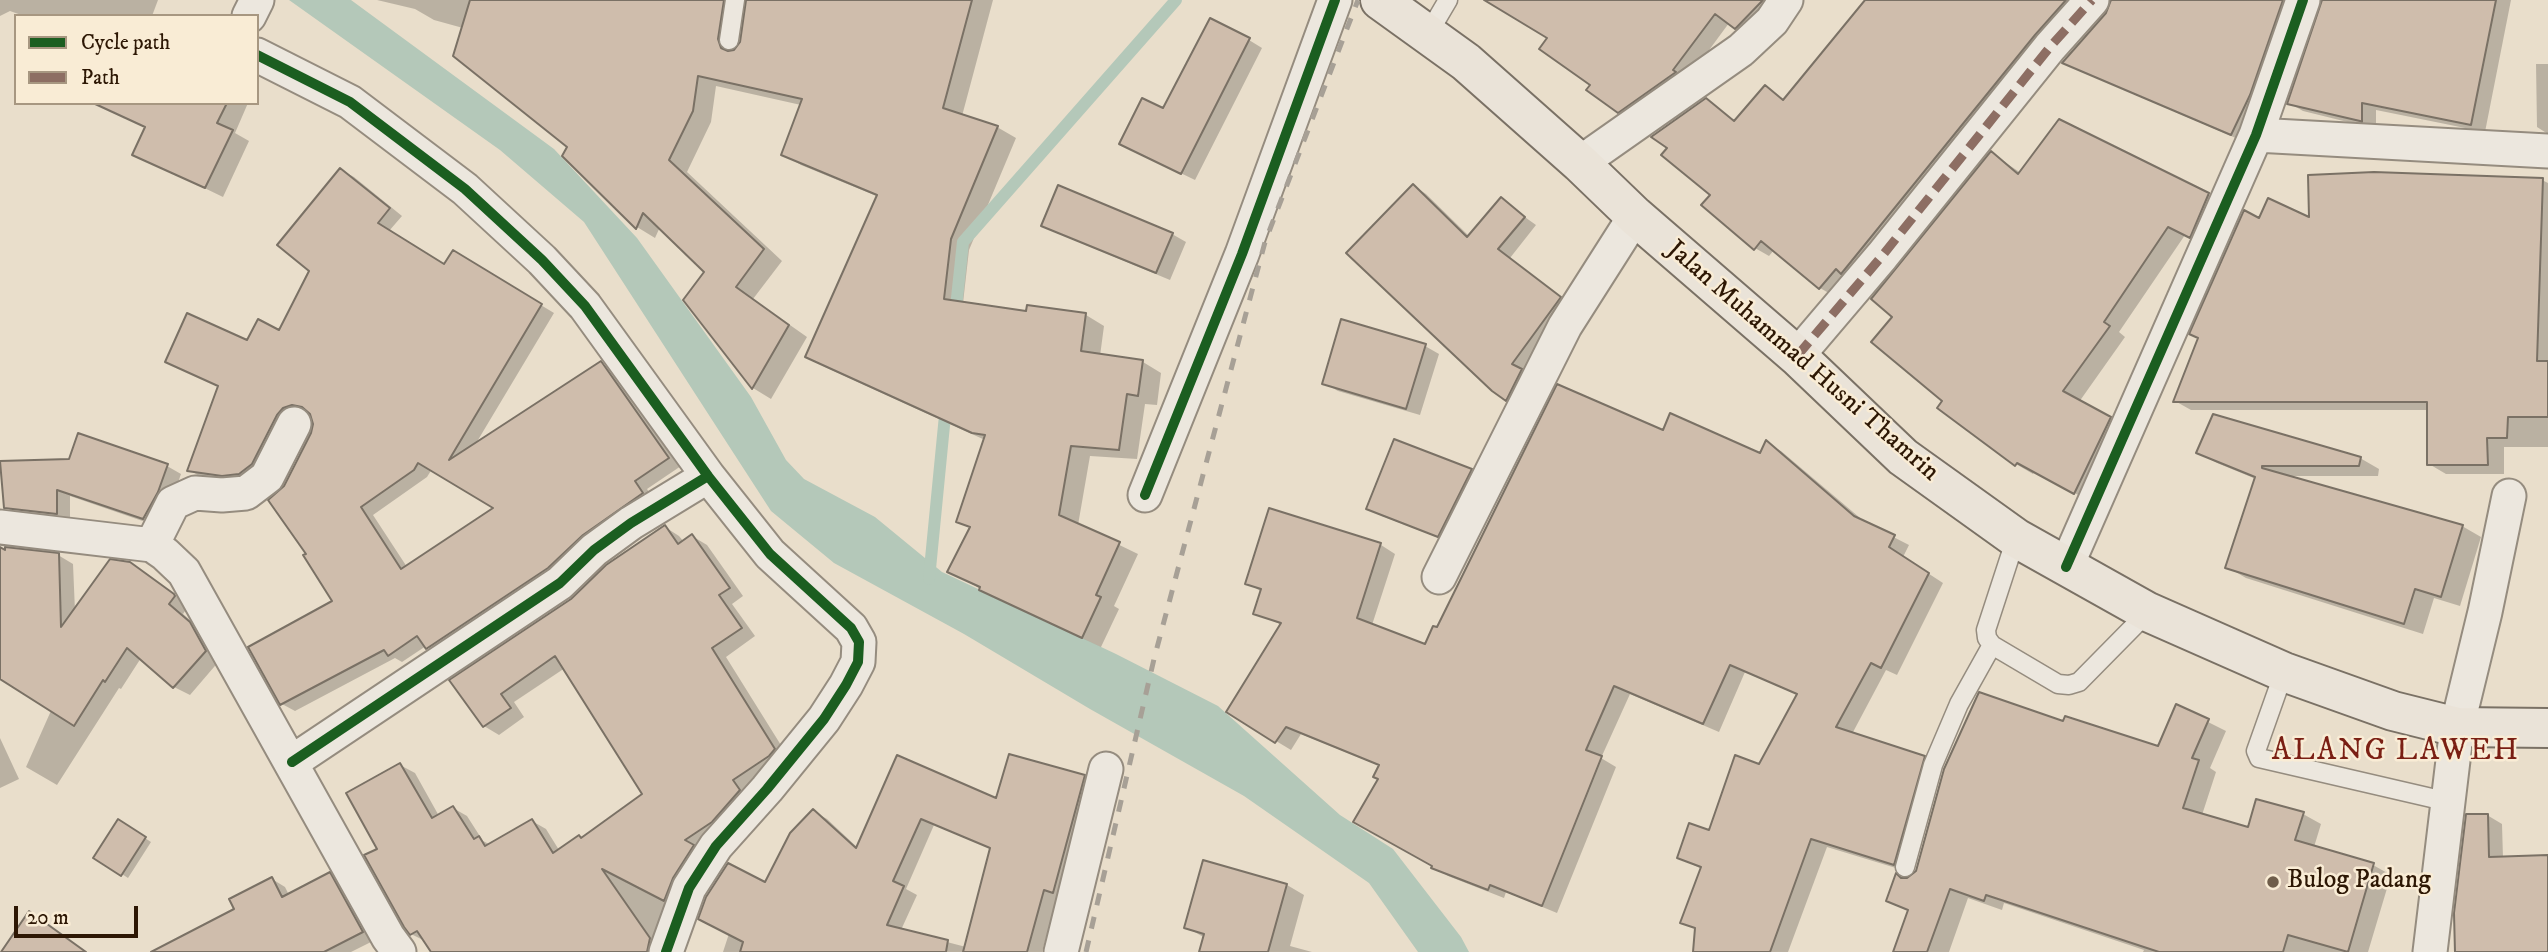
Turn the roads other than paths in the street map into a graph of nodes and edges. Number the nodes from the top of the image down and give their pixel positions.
1 (735, 0) edge
2 (1335, 0) edge
3 (1380, 0) edge
4 (1448, 0) edge
5 (1786, 0) edge
6 (2092, 0) edge
7 (2303, 0) edge
8 (1428, 33) junction
9 (729, 40) dead end
10 (259, 56) edge
11 (2256, 135) junction
12 (2548, 151) edge
13 (1580, 163) junction
14 (1635, 216) junction
15 (1797, 356) junction
16 (294, 424) dead end
17 (708, 476) junction
18 (1145, 495) dead end
19 (2509, 496) dead end
20 (0, 527) edge
21 (2016, 538) junction
22 (152, 545) junction
23 (2066, 567) junction
24 (1439, 578) dead end
25 (2148, 612) junction
26 (1992, 645) junction
27 (2284, 672) junction
28 (2457, 727) junction
29 (2548, 728) edge
30 (292, 762) junction
31 (1106, 769) dead end
32 (2449, 802) junction
33 (1905, 867) dead end
34 (399, 952) edge
35 (666, 952) edge
36 (1062, 952) edge
37 (2430, 952) edge

1 - 9 lane
2 - 18 street
3 - 8 main road, Jalan Muhammad Husni Thamrin
4 - 8 lane
5 - 13 street
6 - 15 street
7 - 11 street
8 - 13 main road, Jalan Muhammad Husni Thamrin
10 - 17 street
11 - 12 street
11 - 23 street
13 - 14 main road, Jalan Muhammad Husni Thamrin
14 - 15 main road, Jalan Muhammad Husni Thamrin
14 - 24 street
15 - 21 main road, Jalan Muhammad Husni Thamrin
16 - 22 street
17 - 30 street
17 - 35 street
19 - 28 street
20 - 22 street
21 - 23 main road, Jalan Muhammad Husni Thamrin
21 - 26 lane
22 - 30 street
23 - 25 main road, Jalan Muhammad Husni Thamrin
25 - 26 lane
25 - 27 main road, Jalan Muhammad Husni Thamrin
26 - 33 lane
27 - 28 main road, Jalan Muhammad Husni Thamrin
27 - 32 lane
28 - 29 main road, Jalan Muhammad Husni Thamrin
28 - 32 street
30 - 34 street
31 - 36 street
32 - 37 street

